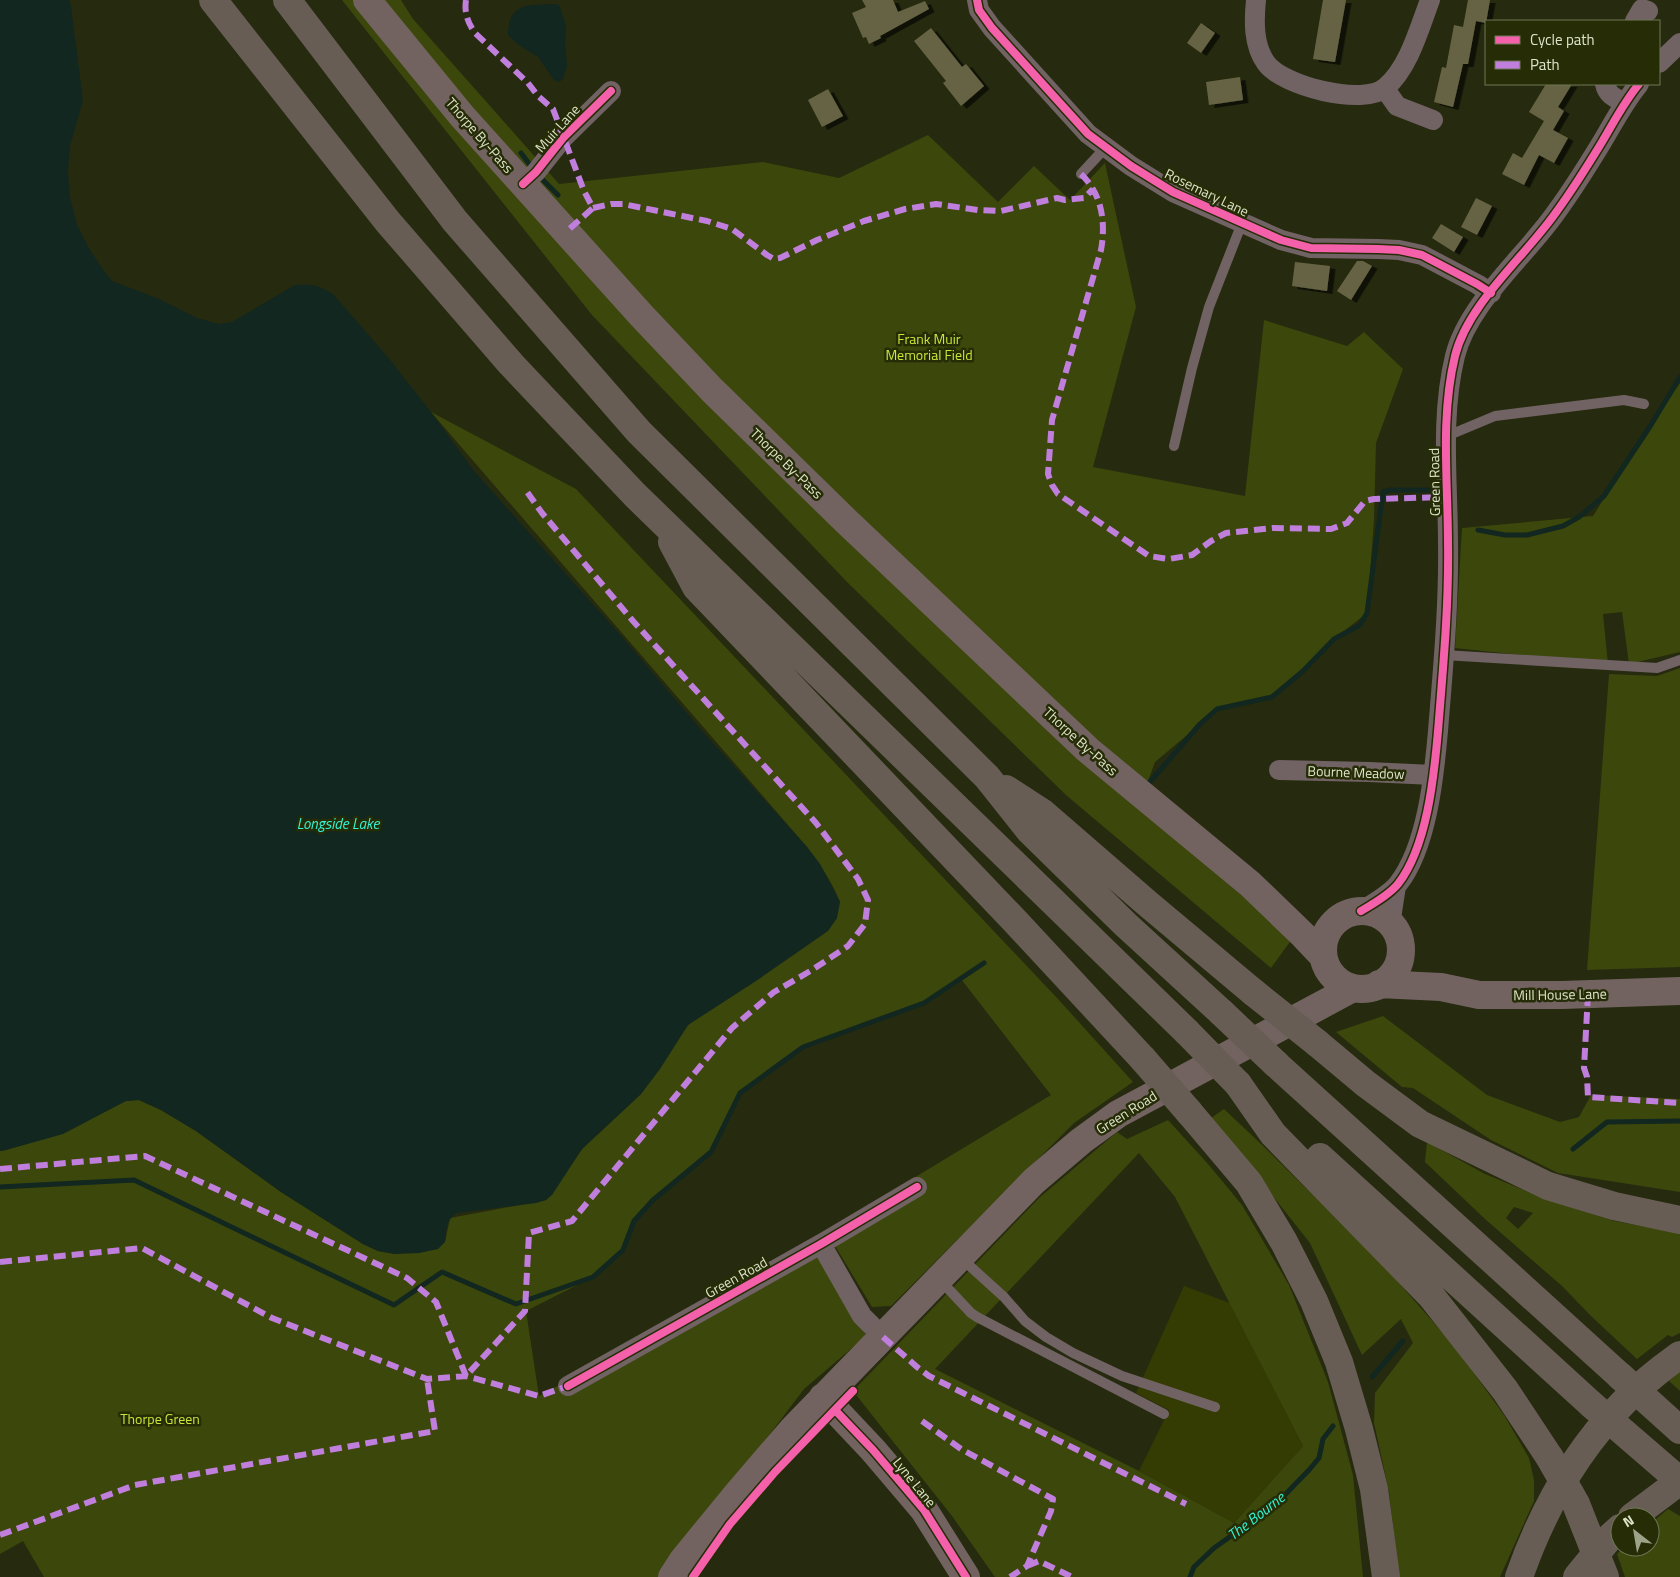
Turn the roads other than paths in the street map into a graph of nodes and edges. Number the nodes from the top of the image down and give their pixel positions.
1 (213, 0) edge
2 (287, 0) edge
3 (367, 0) edge
4 (977, 0) edge
5 (1256, 0) edge
6 (1430, 0) edge
7 (1680, 43) edge
8 (1660, 62) edge
9 (1605, 85) edge
10 (1638, 85) edge
11 (1384, 89) junction
12 (611, 91) dead end
13 (1625, 104) junction
14 (1433, 120) dead end
15 (1106, 147) junction
16 (1080, 174) dead end
17 (523, 184) junction
18 (1242, 223) junction
19 (1490, 293) junction
20 (1644, 404) dead end
21 (1446, 436) junction
22 (1174, 446) dead end
23 (661, 521) junction
24 (1444, 655) junction
25 (1680, 660) edge
26 (1279, 770) dead end
27 (1433, 775) junction
28 (988, 777) junction
29 (1250, 884) junction
30 (1396, 886) junction
31 (1361, 912) junction
32 (1335, 922) junction
33 (1395, 937) junction
34 (1326, 964) junction
35 (1366, 986) junction
36 (1441, 986) junction
37 (1680, 991) edge
38 (1310, 1009) junction
39 (1238, 1084) junction
40 (917, 1187) dead end
41 (1680, 1220) edge
42 (821, 1244) junction
43 (960, 1258) junction
44 (939, 1279) junction
45 (883, 1337) junction
46 (1680, 1355) edge
47 (568, 1386) dead end
48 (823, 1397) junction
49 (1216, 1407) dead end
50 (1164, 1414) dead end
51 (1680, 1430) edge
52 (1680, 1481) edge
53 (1645, 1507) edge
54 (1610, 1539) edge
55 (672, 1577) edge
56 (966, 1577) edge
57 (1386, 1577) edge
58 (1519, 1577) edge
59 (1577, 1577) edge
60 (1606, 1577) edge

1 - 23 highway
2 - 28 highway
3 - 17 main road, Thorpe By-Pass
4 - 15 street, Rosemary Lane
5 - 11 street
6 - 11 street
7 - 8 street
9 - 13 street
10 - 13 street, Green Road
11 - 14 street
12 - 17 street, Muir Lane
13 - 19 street, Green Road
15 - 16 lane
15 - 18 street, Rosemary Lane
17 - 29 main road, Thorpe By-Pass
18 - 19 street, Rosemary Lane
18 - 22 lane
19 - 21 street, Green Road
20 - 21 lane
21 - 24 street, Green Road
23 - 39 highway, bridge
23 - 57 highway, bridge
24 - 25 lane
24 - 27 street, Green Road
26 - 27 street, Bourne Meadow
27 - 30 street, Green Road
28 - 41 highway, bridge
28 - 51 highway, bridge
29 - 32 main road, Thorpe By-Pass
29 - 34 main road, Thorpe By-Pass
30 - 31 street, Green Road
30 - 33 street, Green Road
31 - 32 main road
31 - 33 main road
32 - 34 main road
33 - 35 main road
33 - 36 main road, Mill House Lane
34 - 35 main road
34 - 38 main road
35 - 36 main road, Mill House Lane
35 - 38 main road, Green Road
36 - 37 main road, Mill House Lane
38 - 43 main road, Green Road
39 - 52 highway, bridge
39 - 60 highway, bridge
40 - 42 street, Green Road
42 - 45 street
42 - 47 street, Green Road
43 - 44 main road, Green Road
43 - 49 lane
44 - 45 main road, Green Road
44 - 50 lane
45 - 48 main road, Green Road
46 - 58 highway
48 - 55 main road, Green Road
48 - 56 main road, Lyne Lane
52 - 53 highway
54 - 59 highway

